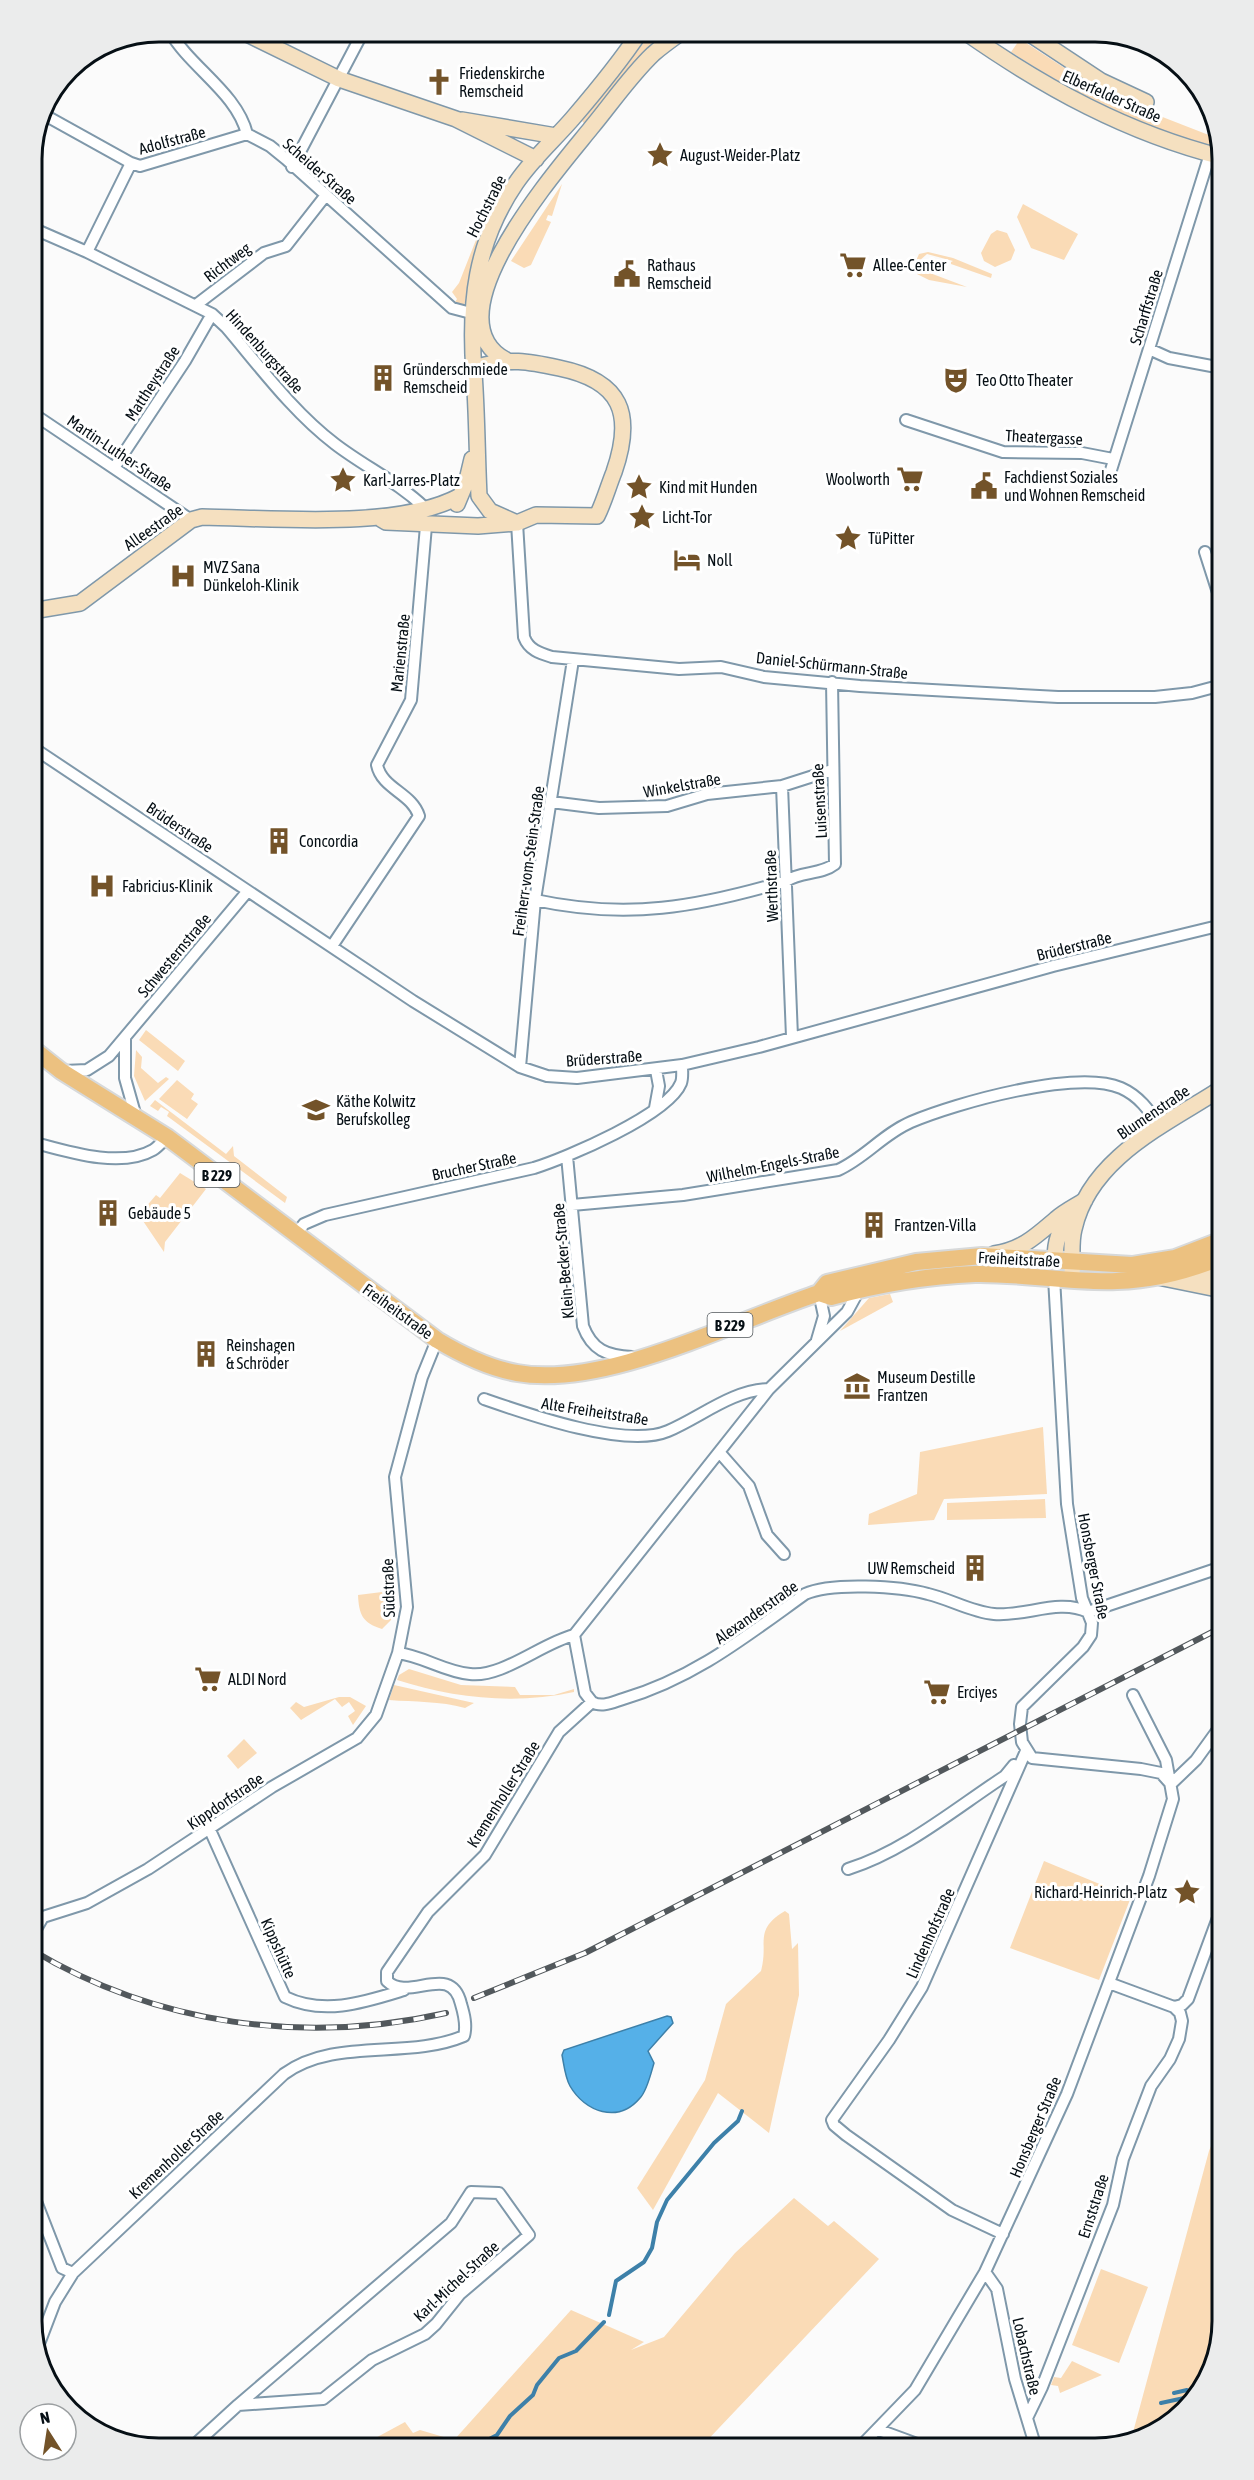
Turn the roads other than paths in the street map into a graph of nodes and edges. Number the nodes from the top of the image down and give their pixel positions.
1 (178, 42) edge
2 (263, 42) edge
3 (358, 42) edge
4 (634, 42) edge
5 (669, 42) edge
6 (986, 42) edge
7 (1042, 42) edge
8 (339, 79) junction
9 (1146, 102) dead end
10 (50, 118) edge
11 (456, 119) junction
12 (247, 134) junction
13 (556, 136) junction
14 (1212, 154) edge
15 (565, 157) junction
16 (536, 159) junction
17 (1212, 162) edge
18 (131, 163) junction
19 (292, 166) junction
20 (326, 195) junction
21 (42, 232) edge
22 (87, 252) junction
23 (196, 305) junction
24 (471, 313) junction
25 (212, 314) junction
26 (1149, 349) junction
27 (506, 360) junction
28 (1212, 366) edge
29 (474, 373) junction
30 (42, 420) edge
31 (906, 420) dead end
32 (475, 438) junction
33 (1112, 464) joint
34 (114, 468) junction
35 (460, 495) junction
36 (425, 508) junction
37 (381, 519) junction
38 (190, 520) junction
39 (517, 523) junction
40 (426, 526) junction
41 (1206, 552) dead end
42 (1212, 572) edge
43 (42, 610) edge
44 (573, 660) junction
45 (832, 682) junction
46 (1212, 688) edge
47 (42, 754) edge
48 (832, 770) junction
49 (782, 786) junction
50 (550, 802) junction
51 (786, 881) junction
52 (247, 892) junction
53 (535, 900) junction
54 (1212, 927) edge
55 (332, 946) junction
56 (792, 1037) junction
57 (125, 1038) junction
58 (42, 1056) edge
59 (682, 1065) junction
60 (520, 1067) junction
61 (656, 1070) junction
62 (61, 1071) junction
63 (1212, 1094) edge
64 (655, 1108) junction
65 (136, 1117) junction
66 (1159, 1126) junction
67 (167, 1137) junction
68 (42, 1145) edge
69 (567, 1156) junction
70 (1085, 1200) junction
71 (572, 1205) junction
72 (295, 1235) junction
73 (1212, 1244) edge
74 (981, 1256) junction
75 (1054, 1260) junction
76 (1212, 1261) edge
77 (1073, 1262) junction
78 (1190, 1269) junction
79 (1156, 1270) junction
80 (1212, 1274) edge
81 (1054, 1278) junction
82 (1072, 1279) junction
83 (1212, 1287) edge
84 (859, 1290) junction
85 (819, 1293) junction
86 (437, 1340) junction
87 (817, 1340) junction
88 (642, 1358) junction
89 (769, 1389) junction
90 (484, 1399) dead end
91 (720, 1453) junction
92 (784, 1554) dead end
93 (1212, 1570) edge
94 (1088, 1611) junction
95 (574, 1635) junction
96 (398, 1653) junction
97 (1133, 1695) dead end
98 (592, 1702) junction
99 (1212, 1738) edge
100 (1026, 1751) junction
101 (1171, 1784) junction
102 (210, 1830) junction
103 (849, 1869) dead end
104 (42, 1919) edge
105 (1212, 1934) edge
106 (1109, 1983) junction
107 (406, 1989) junction
108 (1174, 2007) junction
109 (42, 2217) edge
110 (1003, 2234) junction
111 (985, 2272) junction
112 (73, 2273) junction
113 (43, 2334) edge
114 (238, 2405) junction
115 (1027, 2418) junction
116 (879, 2430) junction
117 (202, 2438) edge
118 (870, 2438) edge
119 (899, 2438) edge
120 (1033, 2438) edge

1 - 12 street
2 - 8 street
3 - 8 street
4 - 13 street, Hochstraße
5 - 15 street
6 - 14 street, Elberfelder Straße
7 - 9 street, Elberfelder Straße
8 - 11 street
8 - 19 street
10 - 18 street
11 - 13 street
11 - 16 street
12 - 18 street, Adolfstraße
12 - 19 street, Scheider Straße
13 - 15 street
13 - 16 street, Hochstraße
15 - 16 street
15 - 27 street
16 - 24 street, Hochstraße
17 - 26 street, Scharffstraße
18 - 22 street, Adolfstraße
19 - 20 street, Scheider Straße
20 - 23 street, Richtweg
20 - 24 street, Scheider Straße
21 - 22 street, Hindenburgstraße
22 - 23 street, Hindenburgstraße
23 - 25 street, Hindenburgstraße
24 - 29 street, Hochstraße
25 - 34 street, Mattheystraße
25 - 36 street, Hindenburgstraße
26 - 28 street
26 - 33 street, Scharffstraße
27 - 29 street
27 - 39 street, Alleestraße
29 - 32 street, Hochstraße
30 - 34 street, Martin-Luther-Straße
31 - 33 street, Theatergasse
32 - 35 street, Hochstraße
32 - 39 street, Hochstraße
34 - 38 street, Martin-Luther-Straße
35 - 36 street, Alleestraße
35 - 40 street
36 - 37 street, Alleestraße
37 - 38 street, Alleestraße
37 - 40 street, Alleestraße
38 - 43 street, Alleestraße
39 - 40 street, Alleestraße
39 - 44 street, Daniel-Schürmann-Straße
40 - 55 street, Marienstraße
41 - 42 street
44 - 45 street, Daniel-Schürmann-Straße
44 - 50 street, Freiherr-vom-Stein-Straße
45 - 46 street, Daniel-Schürmann-Straße
45 - 48 street, Luisenstraße
47 - 52 street, Brüderstraße
48 - 49 street
48 - 51 street, Luisenstraße
49 - 50 street, Winkelstraße
49 - 51 street, Werthstraße
50 - 53 street, Freiherr-vom-Stein-Straße
51 - 53 street
51 - 56 street, Werthstraße
52 - 55 street, Brüderstraße
52 - 57 street, Schwesternstraße
53 - 60 street, Freiherr-vom-Stein-Straße
54 - 56 street, Brüderstraße
55 - 60 street, Brüderstraße
56 - 59 street, Brüderstraße
57 - 62 street, Schwesternstraße
57 - 65 street
58 - 62 main road, Freiheitstraße / B 229
59 - 61 street, Brüderstraße
59 - 64 street, Brucher Straße
60 - 61 street, Brüderstraße
61 - 64 street
62 - 65 main road, Freiheitstraße / B 229
63 - 66 street, Blumenstraße
64 - 69 street, Brucher Straße
65 - 67 main road, Freiheitstraße / B 229
66 - 70 street, Blumenstraße
66 - 71 street, Wilhelm-Engels-Straße
67 - 68 street
67 - 72 main road, Freiheitstraße / B 229
69 - 71 street, Klein-Becker-Straße
69 - 72 street, Brucher Straße
70 - 74 street, Blumenstraße
70 - 75 street, Blumenstraße
70 - 77 street, Blumenstraße
71 - 88 street, Klein-Becker-Straße
72 - 86 main road, Freiheitstraße / B 229
73 - 79 main road, Freiheitstraße / B 229
74 - 75 main road, Freiheitstraße / B 229
74 - 85 main road, Freiheitstraße / B 229
75 - 77 main road, Freiheitstraße / B 229
75 - 81 main road
76 - 78 main road, Freiheitstraße / B 229
77 - 79 main road, Freiheitstraße / B 229
77 - 82 street, Blumenstraße
78 - 79 main road, Freiheitstraße / B 229
78 - 80 street
79 - 82 main road, Freiheitstraße / B 229
79 - 83 street
81 - 82 main road, Freiheitstraße / B 229
81 - 84 main road, Freiheitstraße / B 229
81 - 94 street, Honsberger Straße
84 - 85 main road, Freiheitstraße / B 229
84 - 87 street
85 - 87 street
85 - 88 main road, Freiheitstraße / B 229
86 - 88 main road, Freiheitstraße / B 229
86 - 96 street, Südstraße
87 - 89 street
89 - 90 street, Alte Freiheitstraße
89 - 91 street
91 - 92 street
91 - 95 street
93 - 94 street, Alexanderstraße
94 - 98 street, Alexanderstraße
94 - 100 street, Honsberger Straße
95 - 96 street
95 - 98 street
96 - 102 street, Kippdorfstraße
97 - 101 street, Honsberger Straße
98 - 107 street, Kremenholler Straße
99 - 101 street
100 - 101 street
100 - 103 street
100 - 110 street, Lindenhofstraße
101 - 106 street, Honsberger Straße
102 - 104 street, Kippdorfstraße
102 - 107 street, Kippshütte
105 - 108 street
106 - 108 street
106 - 110 street, Honsberger Straße
107 - 112 street, Kremenholler Straße
108 - 115 street, Ernststraße
109 - 112 street
110 - 111 street, Honsberger Straße
111 - 115 street, Lobachstraße
111 - 116 street, Honsberger Straße
112 - 113 street, Kremenholler Straße
114 - 114 street, Karl-Michel-Straße
114 - 117 street, Karl-Michel-Straße
115 - 120 street, Lobachstraße
116 - 118 street, Honsberger Straße
116 - 119 street

